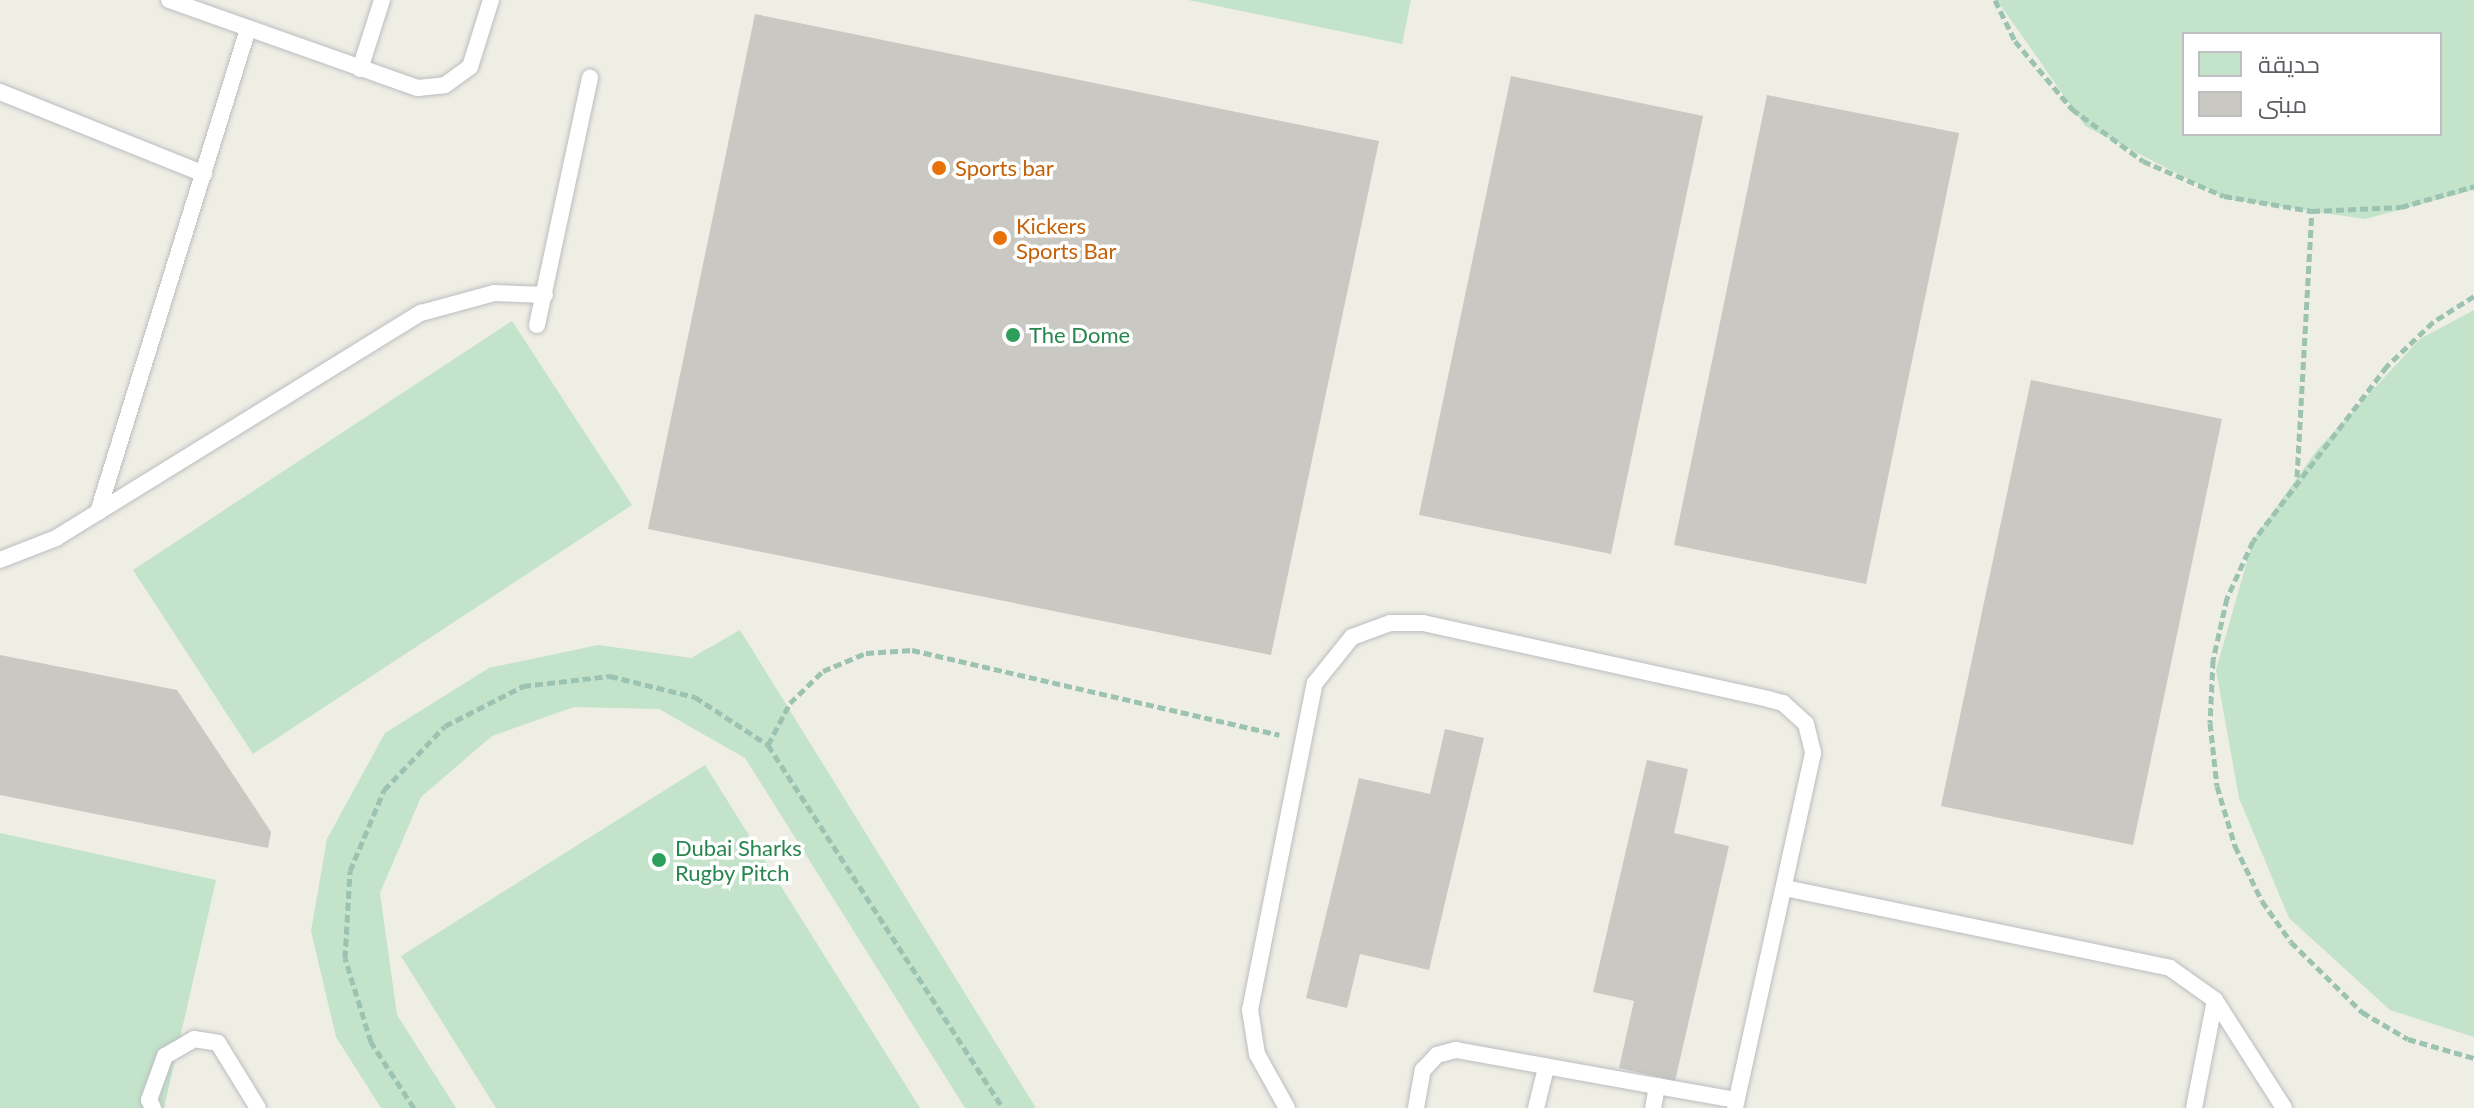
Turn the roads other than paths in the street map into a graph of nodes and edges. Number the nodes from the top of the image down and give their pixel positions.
1 (169, 0) edge
2 (382, 0) edge
3 (491, 0) edge
4 (248, 29) junction
5 (360, 69) junction
6 (590, 78) dead end
7 (0, 92) edge
8 (204, 174) junction
9 (545, 295) junction
10 (537, 325) dead end
11 (98, 512) junction
12 (0, 560) edge
13 (1785, 888) junction
14 (2215, 1000) junction
15 (1546, 1068) junction
16 (1657, 1086) junction
17 (1736, 1104) edge
18 (153, 1108) edge
19 (258, 1108) edge
20 (1287, 1108) edge
21 (1416, 1108) edge
22 (1536, 1108) edge
23 (1653, 1108) edge
24 (2194, 1108) edge
25 (2284, 1108) edge

1 - 4 lane
2 - 5 lane
3 - 5 lane
4 - 5 lane
4 - 8 lane
6 - 9 lane
7 - 8 lane
8 - 11 lane
9 - 10 lane
9 - 11 lane
11 - 12 lane
13 - 14 lane
13 - 17 lane
13 - 20 lane
14 - 24 lane
14 - 25 lane
15 - 16 lane
15 - 21 lane
15 - 22 lane
16 - 17 lane
16 - 23 lane
18 - 19 lane

